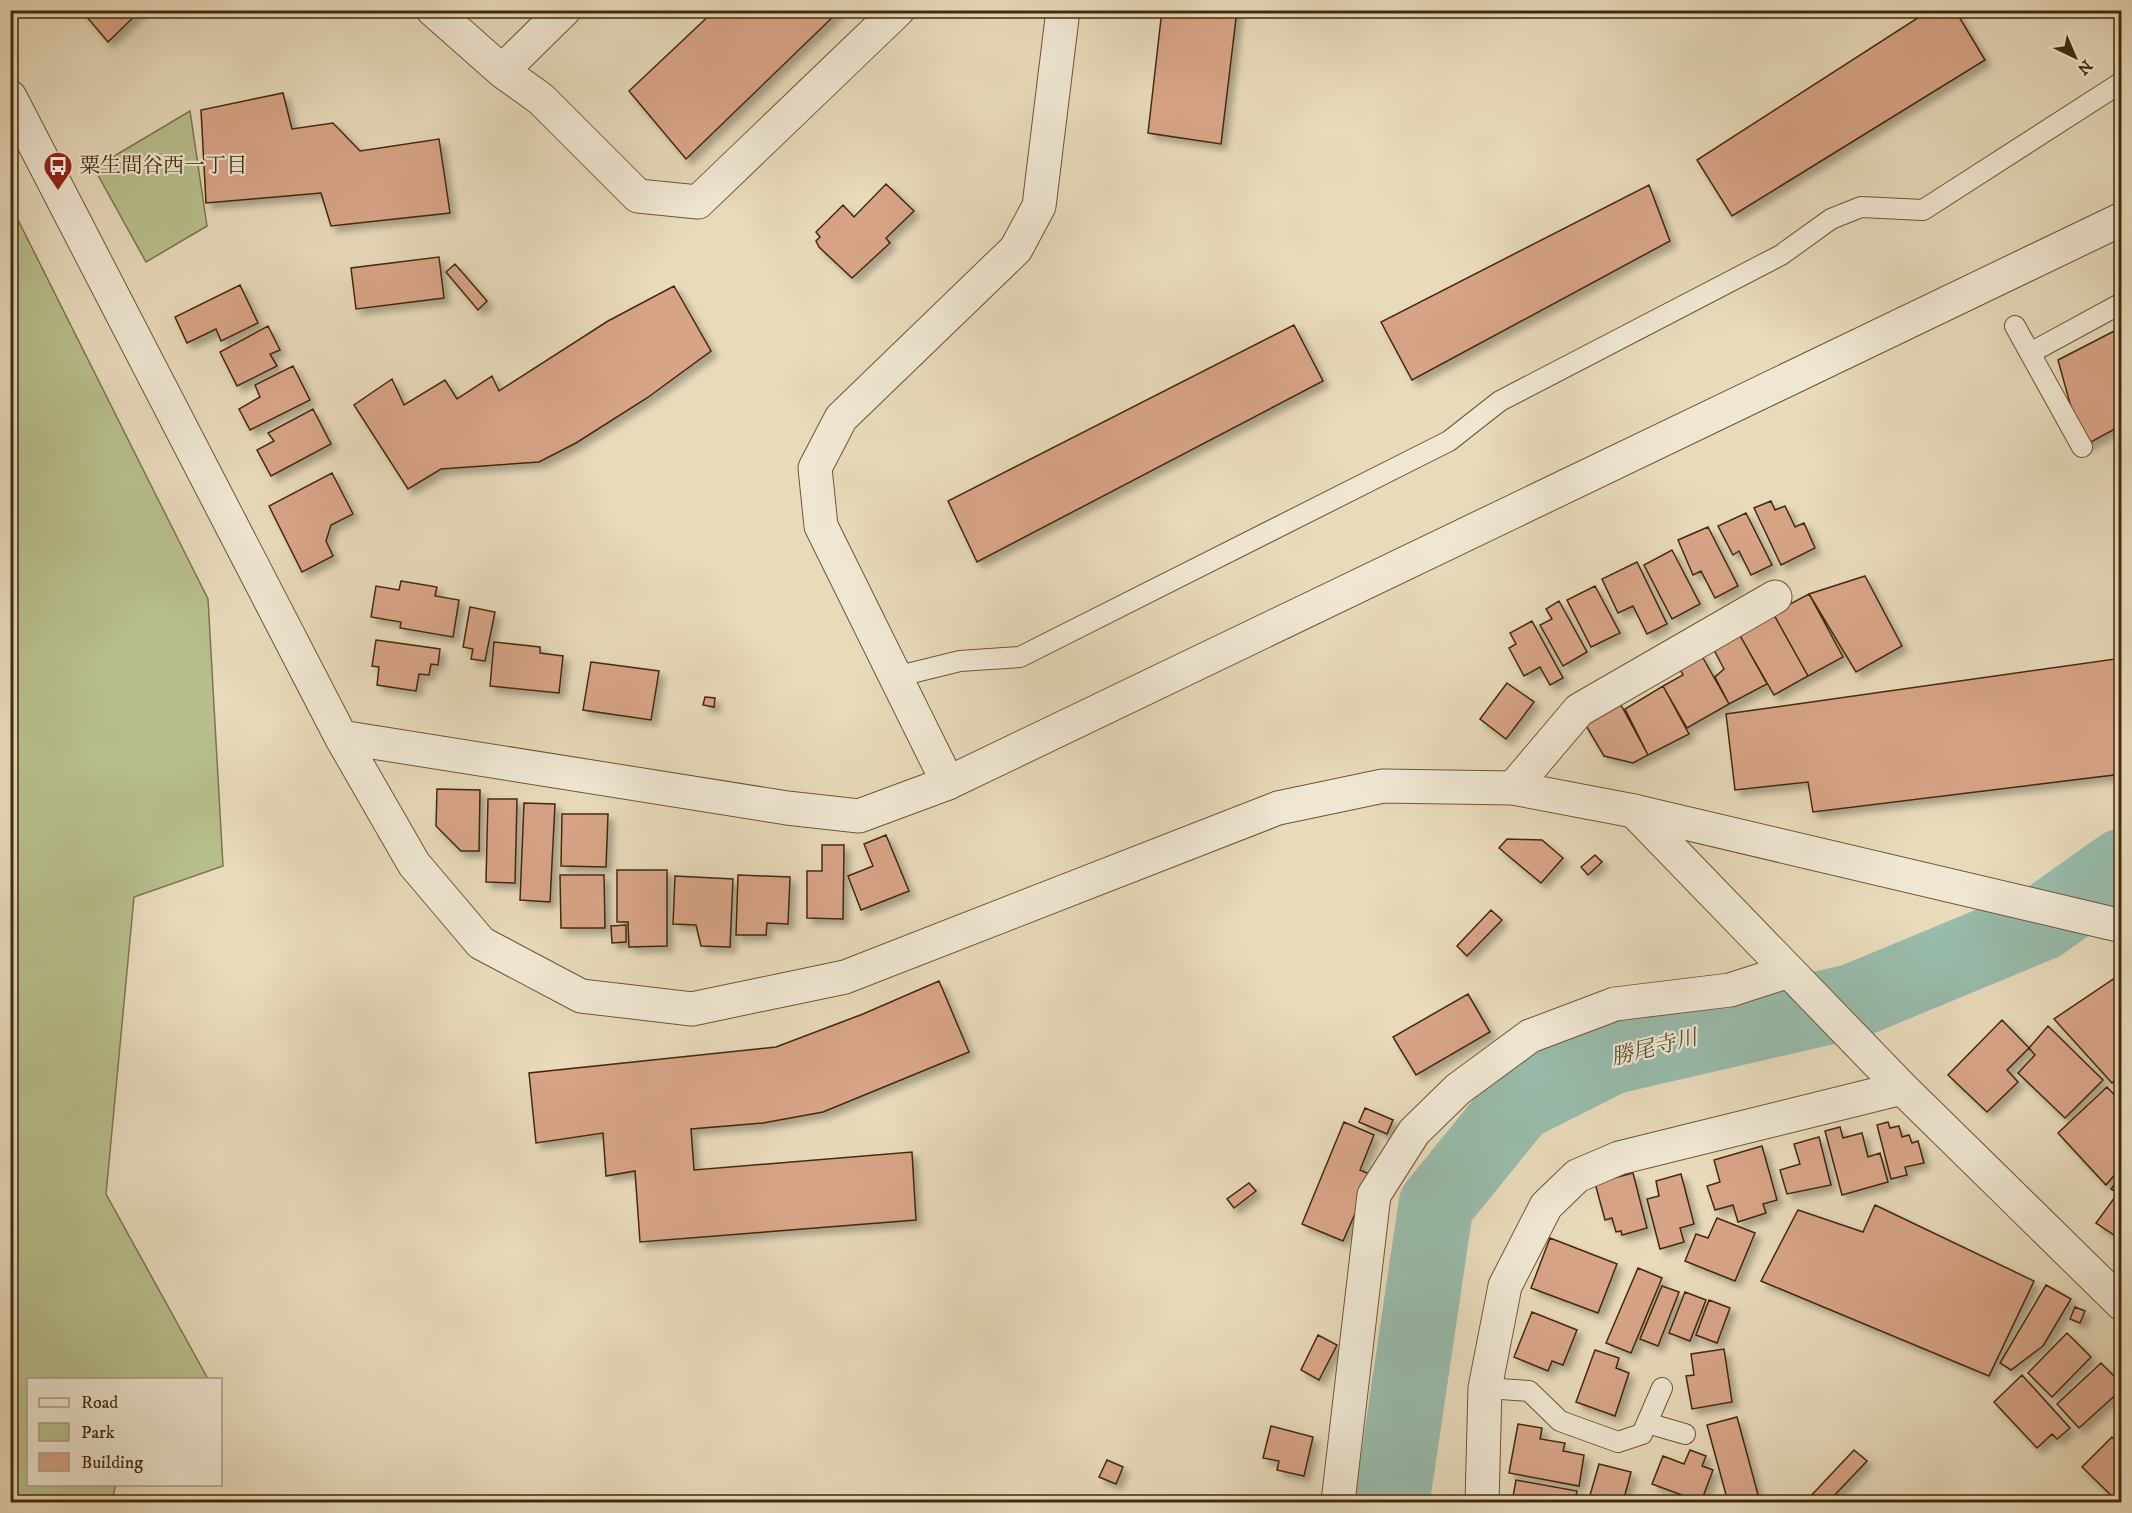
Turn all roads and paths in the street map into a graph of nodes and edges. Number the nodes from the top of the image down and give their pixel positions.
1 (433, 10) edge
2 (564, 10) edge
3 (898, 10) edge
4 (1063, 10) edge
5 (502, 71) junction
6 (2121, 82) edge
7 (10, 98) edge
8 (2121, 219) edge
9 (2121, 303) edge
10 (2015, 326) dead end
11 (2030, 353) junction
12 (2082, 447) dead end
13 (1775, 597) dead end
14 (895, 677) junction
15 (341, 737) junction
16 (948, 783) junction
17 (1514, 788) junction
18 (1634, 811) junction
19 (2121, 926) edge
20 (1789, 971) junction
21 (1902, 1088) junction
22 (2121, 1304) edge
23 (1485, 1388) junction
24 (1662, 1388) dead end
25 (1647, 1423) junction
26 (1685, 1434) dead end
27 (1338, 1503) edge
28 (1482, 1503) edge

1 - 5 street
2 - 5 street
3 - 5 street
4 - 14 street
6 - 14 lane
7 - 15 street
8 - 16 street
9 - 11 lane
10 - 11 lane
11 - 12 lane
13 - 17 street
14 - 16 street
15 - 16 street
15 - 17 street
17 - 18 street
18 - 19 street
18 - 20 street
20 - 21 street
20 - 27 street
21 - 22 street
21 - 23 street
23 - 25 lane
23 - 28 street
24 - 25 lane
25 - 26 lane

